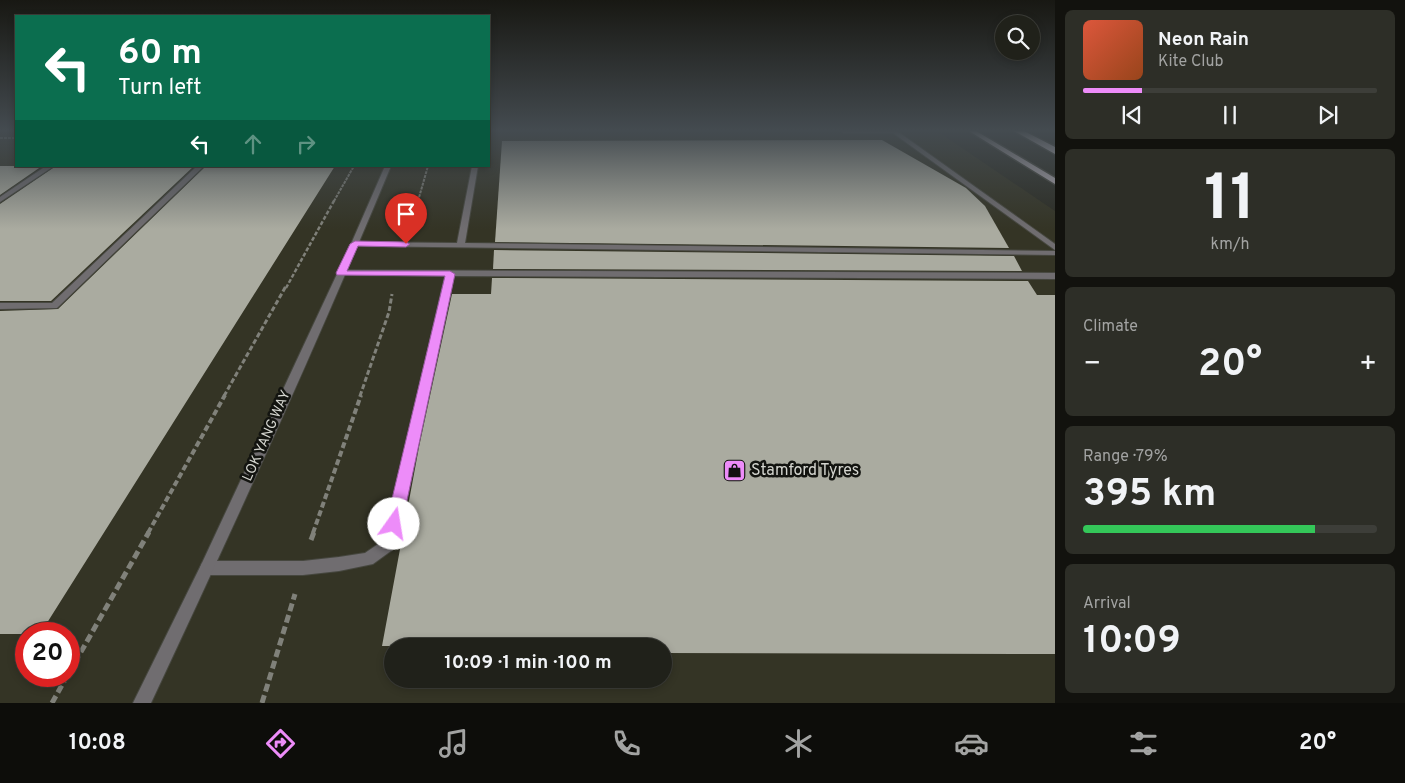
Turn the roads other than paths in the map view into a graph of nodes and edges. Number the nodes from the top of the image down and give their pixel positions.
1 (939, 164) edge
2 (1025, 164) edge
3 (50, 167) edge
4 (200, 167) edge
5 (388, 167) edge
6 (475, 167) edge
7 (1055, 182) edge
8 (0, 200) edge
9 (355, 244) junction
10 (461, 245) junction
11 (1055, 248) edge
12 (1055, 253) edge
13 (341, 273) junction
14 (450, 274) junction
15 (1055, 276) edge
16 (0, 306) edge
17 (207, 568) junction
18 (142, 703) edge

1 - 11 street
2 - 7 main road
3 - 8 street
4 - 16 street
5 - 9 street, LOK YANG WAY
6 - 10 street
9 - 10 street
9 - 13 street, LOK YANG WAY
10 - 12 street
13 - 14 street
13 - 17 street, LOK YANG WAY
14 - 15 street
14 - 17 street
17 - 18 street, LOK YANG WAY

